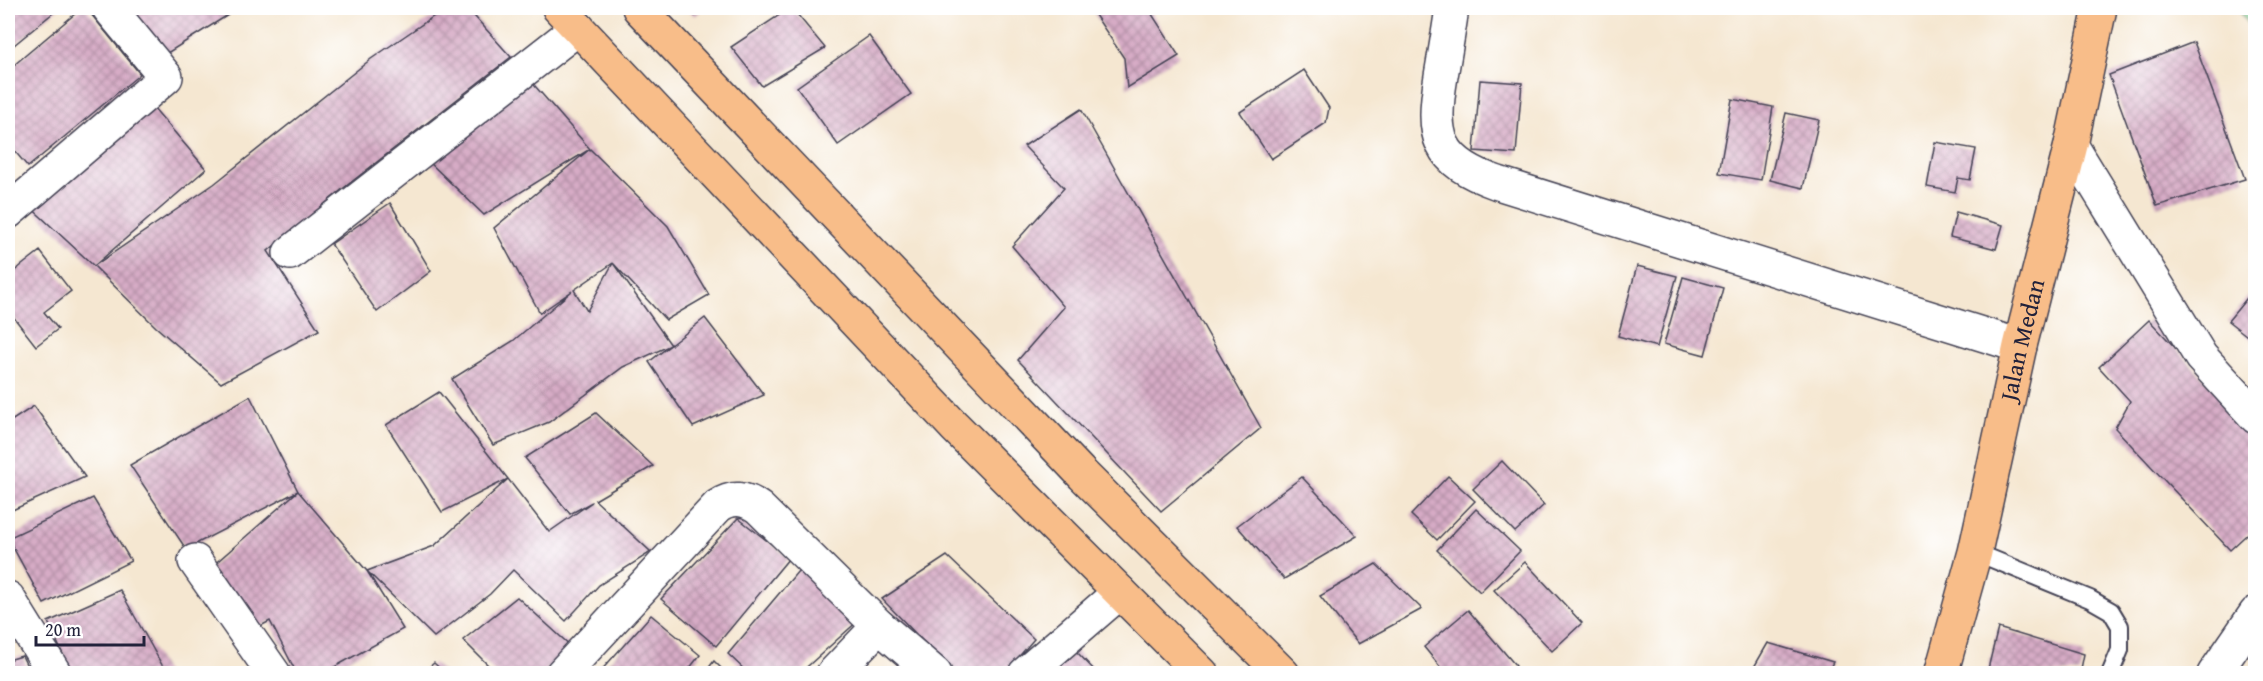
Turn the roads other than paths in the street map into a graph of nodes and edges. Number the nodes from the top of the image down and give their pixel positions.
1 (109, 8) edge
2 (639, 8) edge
3 (1452, 8) edge
4 (2100, 8) edge
5 (568, 18) edge
6 (2071, 145) junction
7 (8, 212) edge
8 (290, 254) dead end
9 (2020, 346) junction
10 (2256, 417) edge
11 (1975, 552) junction
12 (195, 561) dead end
13 (1120, 592) junction
14 (8, 598) edge
15 (2256, 613) edge
16 (879, 626) junction
17 (1196, 671) edge
18 (55, 674) edge
19 (274, 674) edge
20 (562, 674) edge
21 (833, 674) edge
22 (935, 674) edge
23 (1025, 674) edge
24 (1283, 674) edge
25 (1941, 674) edge
26 (2109, 674) edge
27 (2214, 674) edge

1 - 7 street
2 - 24 main road
3 - 9 street
4 - 6 main road, Jalan Medan
5 - 8 street
5 - 13 main road
6 - 9 main road, Jalan Medan
6 - 10 street
9 - 11 main road, Jalan Medan
11 - 25 main road, Jalan Medan
11 - 26 lane
12 - 19 street
13 - 17 main road
13 - 23 street
14 - 18 street
15 - 27 street
16 - 20 street
16 - 21 street
16 - 22 street

